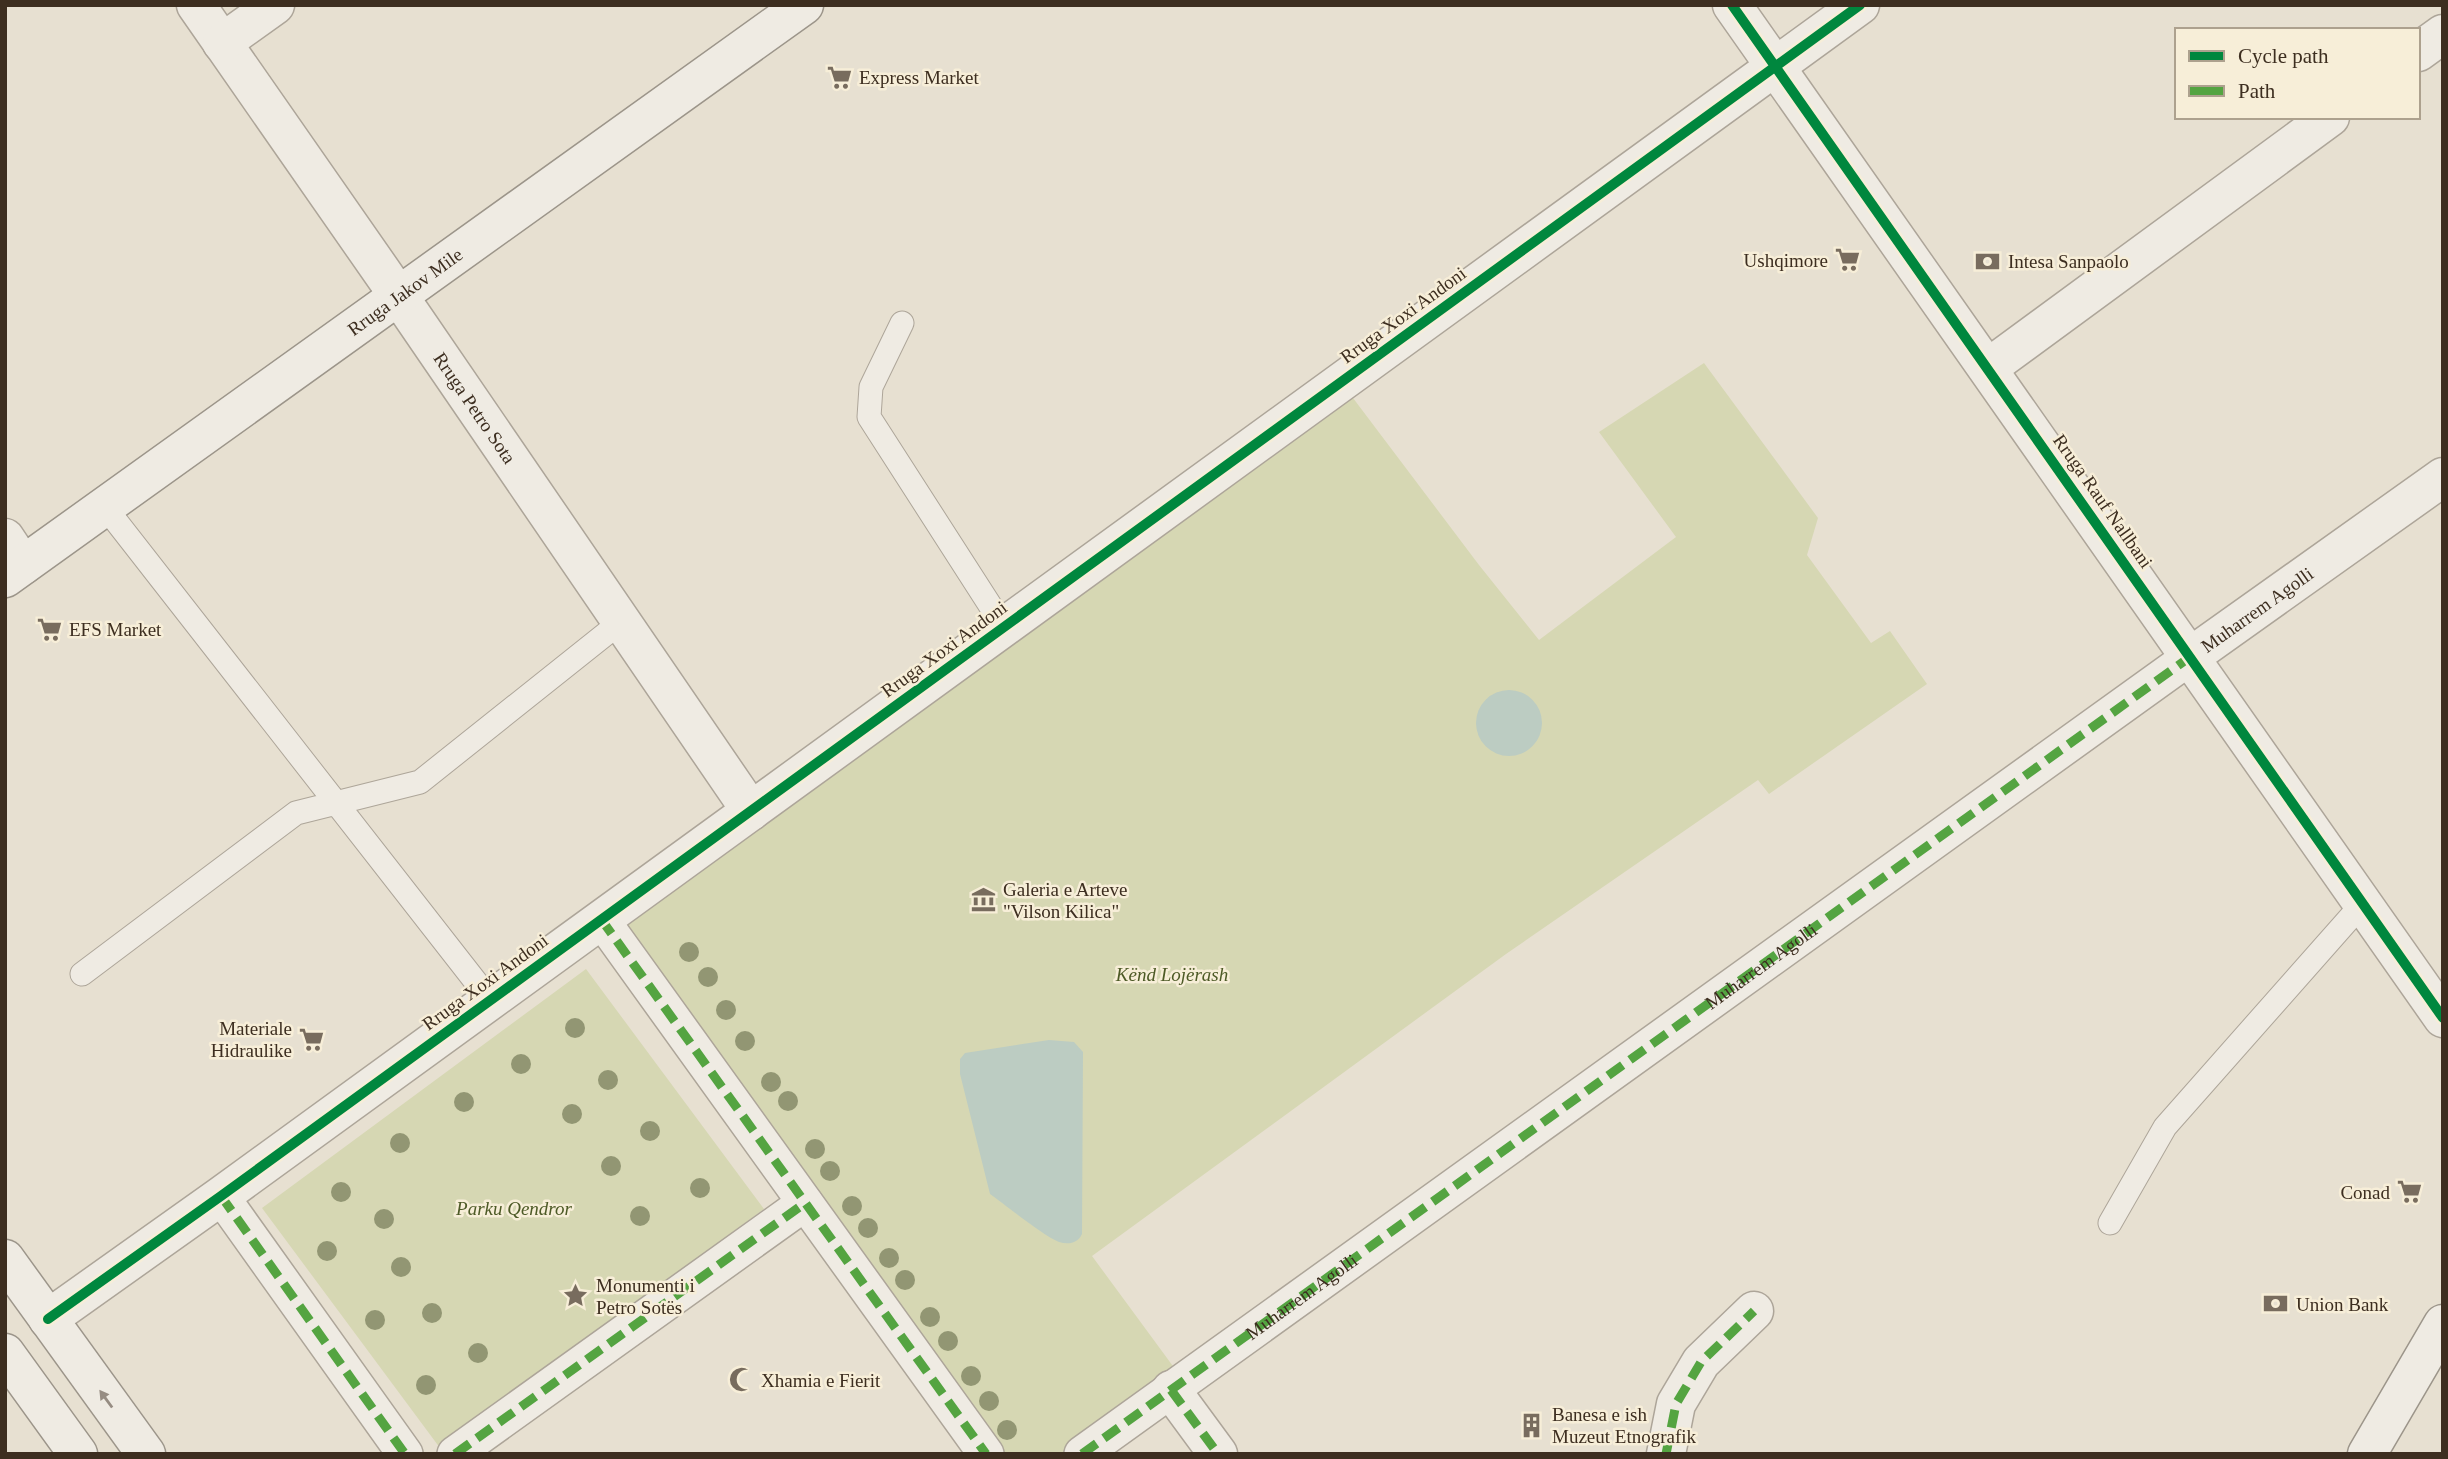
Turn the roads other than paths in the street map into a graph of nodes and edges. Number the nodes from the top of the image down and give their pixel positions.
1 (196, 5) edge
2 (275, 5) edge
3 (804, 5) edge
4 (1732, 5) edge
5 (1860, 5) edge
6 (2443, 34) edge
7 (222, 43) junction
8 (2420, 51) edge
9 (1775, 66) junction
10 (2327, 119) edge
11 (398, 295) junction
12 (902, 323) dead end
13 (1989, 368) junction
14 (2443, 477) edge
15 (105, 507) junction
16 (11, 561) edge
17 (622, 621) junction
18 (1004, 627) junction
19 (2190, 657) junction
20 (336, 803) junction
21 (751, 811) junction
22 (2362, 903) junction
23 (601, 919) junction
24 (82, 974) dead end
25 (490, 1000) junction
26 (2443, 1018) edge
27 (221, 1196) junction
28 (805, 1203) junction
29 (2110, 1223) dead end
30 (5, 1259) edge
31 (1755, 1311) dead end
32 (48, 1319) junction
33 (2443, 1324) edge
34 (7, 1360) edge
35 (1171, 1390) junction
36 (78, 1454) edge
37 (146, 1454) edge
38 (405, 1454) edge
39 (455, 1454) edge
40 (986, 1454) edge
41 (1082, 1454) edge
42 (1217, 1454) edge
43 (1666, 1454) edge
44 (2367, 1454) edge

1 - 7 street, Rruga Petro Sota
2 - 7 street
3 - 11 street, Rruga Jakov Mile
4 - 9 street, Rruga Rauf Nallbani
5 - 9 street, Rruga Xoxi Andoni
6 - 8 street
7 - 11 street, Rruga Petro Sota
9 - 13 street, Rruga Rauf Nallbani
9 - 18 street, Rruga Xoxi Andoni
10 - 13 street
11 - 15 street, Rruga Jakov Mile
11 - 17 street, Rruga Petro Sota
12 - 18 lane
13 - 19 street, Rruga Rauf Nallbani
14 - 19 street, Muharrem Agolli
15 - 16 street, Rruga Jakov Mile
15 - 20 lane
17 - 20 lane
17 - 21 street, Rruga Petro Sota
18 - 21 street, Rruga Xoxi Andoni
19 - 22 street, Rruga Rauf Nallbani
19 - 35 street, Muharrem Agolli
20 - 24 lane
20 - 25 lane
21 - 23 street, Rruga Xoxi Andoni
22 - 26 street, Rruga Rauf Nallbani
22 - 29 lane
23 - 25 street, Rruga Xoxi Andoni
23 - 28 street
25 - 27 street, Rruga Xoxi Andoni
27 - 32 street, Rruga Xoxi Andoni
27 - 38 street
28 - 39 street
28 - 40 street
30 - 32 street
31 - 43 street
37 -> 32 street
33 - 44 street
34 - 36 street
35 - 41 street, Muharrem Agolli
35 - 42 street

